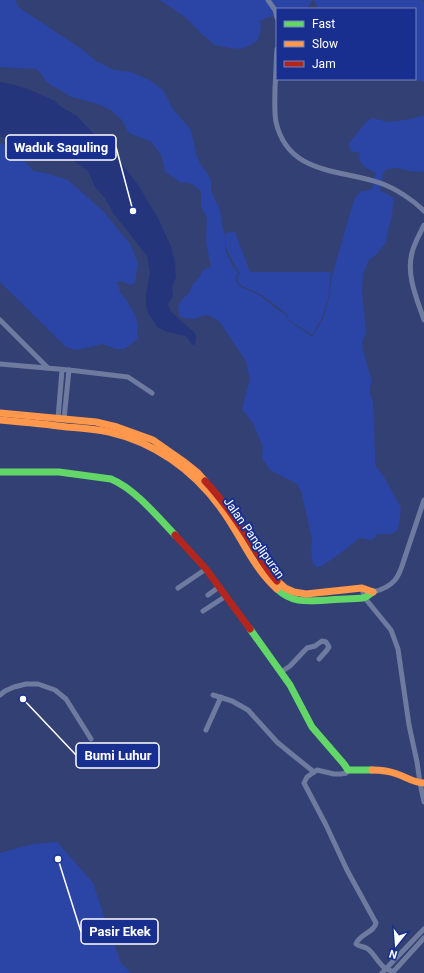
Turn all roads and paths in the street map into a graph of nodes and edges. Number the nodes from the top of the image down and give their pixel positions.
1 (268, 0) edge
2 (276, 14) edge
3 (276, 76) edge
4 (424, 211) edge
5 (424, 225) edge
6 (0, 320) edge
7 (424, 320) edge
8 (0, 364) edge
9 (48, 368) junction
10 (62, 370) junction
11 (68, 370) junction
12 (152, 393) dead end
13 (0, 413) edge
14 (61, 419) junction
15 (0, 420) edge
16 (0, 472) edge
17 (424, 500) edge
18 (232, 520) junction
19 (206, 569) junction
20 (219, 587) junction
21 (178, 588) dead end
22 (362, 588) junction
23 (373, 592) junction
24 (208, 595) dead end
25 (226, 596) junction
26 (364, 597) junction
27 (203, 611) dead end
28 (319, 659) dead end
29 (281, 672) junction
30 (0, 695) edge
31 (213, 695) dead end
32 (221, 697) junction
33 (206, 730) dead end
34 (90, 738) dead end
35 (348, 770) junction
36 (314, 772) junction
37 (422, 783) edge
38 (424, 802) edge
39 (424, 929) edge
40 (424, 938) edge
41 (384, 971) edge

1 - 2 street
3 - 4 street
5 - 7 street
6 - 9 street
8 - 9 street
9 - 10 street
10 - 11 street
10 - 14 street
11 - 12 street
11 - 14 street
13 - 14 main road, Jalan Panglipuran
14 - 18 main road, Jalan Panglipuran
15 - 18 main road, Jalan Panglipuran
16 - 19 main road
17 - 23 street
18 - 22 main road, Jalan Panglipuran
18 - 26 main road, Jalan Panglipuran
19 - 20 main road
19 - 21 street
20 - 24 street
20 - 25 main road
22 - 23 main road, Jalan Panglipuran
22 - 26 street
23 - 26 main road, Jalan Panglipuran
25 - 27 street
25 - 29 main road
26 - 37 street
28 - 29 street
29 - 35 main road
30 - 34 street
31 - 32 street
32 - 33 street
32 - 36 street
35 - 36 street
35 - 37 main road
36 - 41 street
37 - 38 street
39 - 41 street
40 - 41 street

